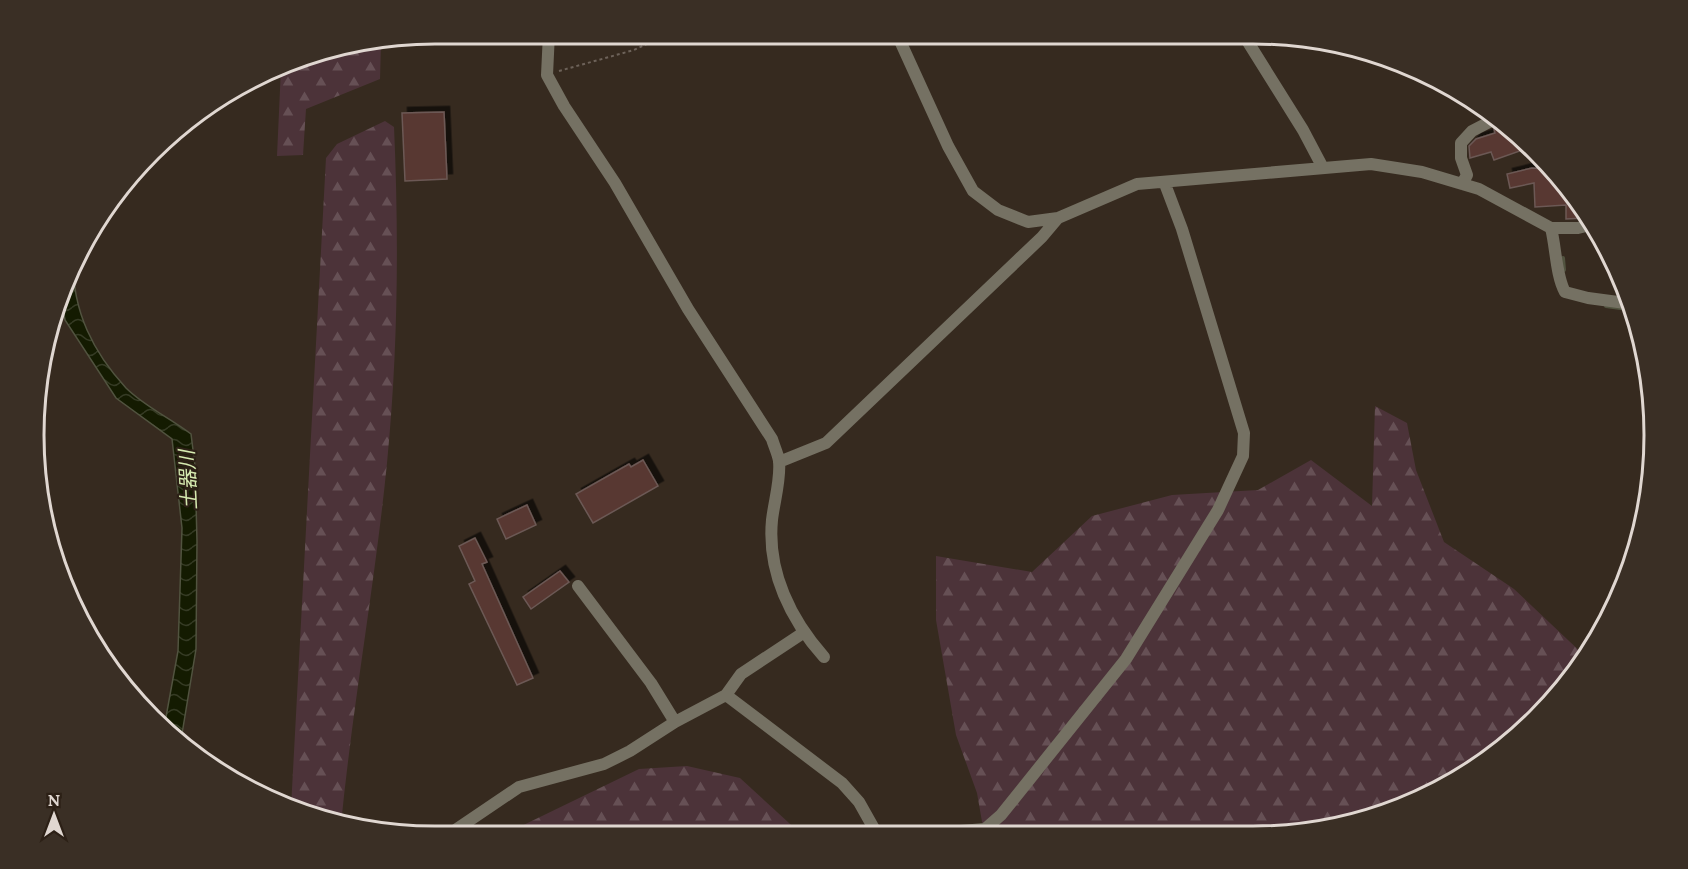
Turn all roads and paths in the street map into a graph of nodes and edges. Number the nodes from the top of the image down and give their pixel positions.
1 (549, 44) edge
2 (647, 44) edge
3 (901, 44) edge
4 (1249, 44) edge
5 (548, 75) junction
6 (1489, 122) edge
7 (1322, 166) junction
8 (1165, 184) junction
9 (1462, 184) junction
10 (1058, 218) junction
11 (1585, 226) edge
12 (1556, 228) junction
13 (1622, 302) edge
14 (779, 462) junction
15 (579, 586) dead end
16 (803, 633) junction
17 (824, 657) dead end
18 (726, 695) junction
19 (675, 722) junction
20 (461, 826) edge
21 (873, 826) edge
22 (988, 826) edge

1 - 5 street
2 - 5 path
3 - 10 street
4 - 7 street
5 - 14 street
6 - 9 street
7 - 8 street
7 - 9 street
8 - 10 street
8 - 22 street
9 - 12 street
10 - 14 street
11 - 12 street
12 - 13 street
14 - 16 street
15 - 19 street
16 - 17 street
16 - 18 street
18 - 19 street
18 - 21 street
19 - 20 street

